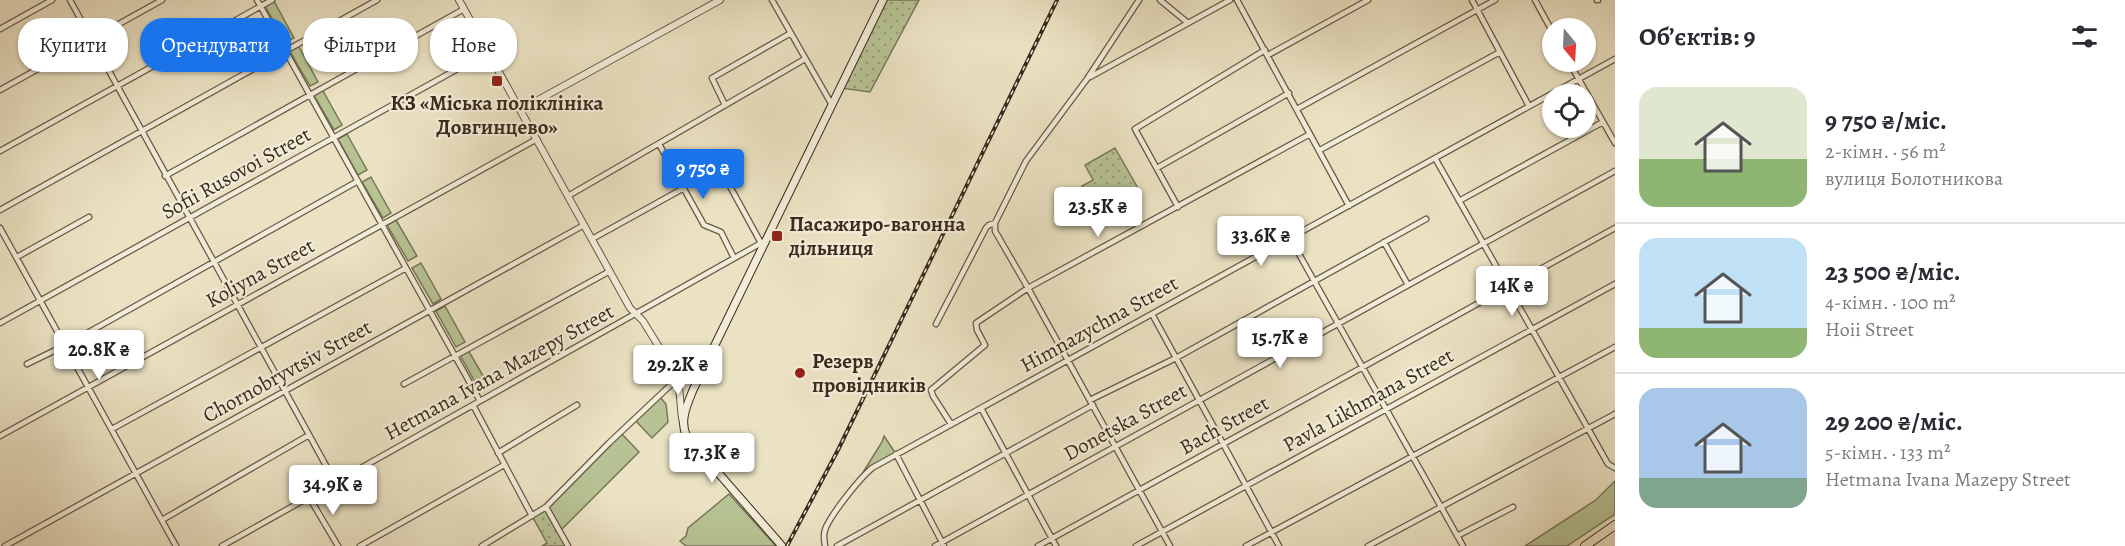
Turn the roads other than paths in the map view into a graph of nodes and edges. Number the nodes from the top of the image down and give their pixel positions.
1 (52, 0) edge
2 (70, 0) edge
3 (162, 0) edge
4 (257, 0) edge
5 (272, 0) edge
6 (377, 0) edge
7 (720, 0) edge
8 (772, 0) edge
9 (883, 0) edge
10 (1139, 0) edge
11 (1160, 0) edge
12 (1230, 0) edge
13 (1237, 0) edge
14 (1368, 0) edge
15 (1472, 0) edge
16 (1495, 0) edge
17 (1535, 0) edge
18 (462, 3) edge
19 (261, 6) junction
20 (1477, 10) junction
21 (80, 18) edge
22 (267, 18) edge
23 (470, 18) edge
24 (1545, 18) edge
25 (128, 19) edge
26 (1188, 24) junction
27 (0, 29) edge
28 (791, 33) junction
29 (291, 48) edge
30 (1500, 52) junction
31 (1266, 53) junction
32 (805, 59) junction
33 (1615, 59) edge
34 (291, 62) edge
35 (32, 72) edge
36 (109, 72) edge
37 (247, 72) edge
38 (452, 72) edge
39 (499, 72) edge
40 (1575, 72) edge
41 (1088, 79) junction
42 (1579, 79) junction
43 (116, 86) junction
44 (0, 90) edge
45 (1289, 93) junction
46 (310, 95) junction
47 (725, 105) junction
48 (832, 105) junction
49 (1529, 106) junction
50 (1297, 109) junction
51 (520, 110) junction
52 (1603, 122) junction
53 (141, 131) junction
54 (1310, 134) junction
55 (334, 138) junction
56 (537, 139) junction
57 (1615, 143) edge
58 (659, 144) junction
59 (1320, 150) junction
60 (0, 151) edge
61 (1435, 158) junction
62 (1157, 168) junction
63 (1615, 171) edge
64 (165, 176) junction
65 (703, 177) dead end
66 (358, 181) junction
67 (684, 188) junction
68 (568, 196) junction
69 (1459, 201) junction
70 (1349, 206) junction
71 (1178, 207) junction
72 (0, 210) edge
73 (89, 217) dead end
74 (190, 218) junction
75 (1426, 219) dead end
76 (995, 223) junction
77 (382, 224) junction
78 (584, 225) junction
79 (0, 228) edge
80 (1615, 228) edge
81 (1290, 238) junction
82 (592, 239) junction
83 (763, 242) junction
84 (1384, 242) junction
85 (1484, 244) junction
86 (16, 257) junction
87 (735, 258) junction
88 (213, 261) junction
89 (406, 268) junction
90 (610, 271) junction
91 (1314, 280) junction
92 (1615, 284) edge
93 (1408, 285) junction
94 (1508, 287) junction
95 (1028, 288) junction
96 (41, 301) junction
97 (238, 305) junction
98 (430, 310) junction
99 (1152, 314) junction
100 (636, 315) junction
101 (0, 323) edge
102 (936, 324) dead end
103 (1338, 324) junction
104 (1532, 329) junction
105 (66, 345) junction
106 (261, 347) junction
107 (1615, 347) edge
108 (455, 356) junction
109 (1176, 357) junction
110 (1068, 360) junction
111 (27, 364) dead end
112 (1363, 367) junction
113 (700, 376) junction
114 (1559, 377) junction
115 (678, 378) junction
116 (404, 384) dead end
117 (90, 388) junction
118 (285, 392) junction
119 (1199, 400) junction
120 (480, 401) junction
121 (1091, 403) junction
122 (472, 405) junction
123 (577, 405) dead end
124 (981, 408) junction
125 (1386, 409) junction
126 (1615, 414) edge
127 (951, 424) junction
128 (683, 425) junction
129 (112, 429) junction
130 (1588, 429) junction
131 (309, 435) junction
132 (0, 436) edge
133 (1223, 444) junction
134 (1115, 447) junction
135 (498, 453) junction
136 (1006, 453) junction
137 (896, 454) junction
138 (1412, 456) junction
139 (504, 465) junction
140 (1615, 468) edge
141 (136, 474) junction
142 (335, 482) junction
143 (1246, 486) junction
144 (1139, 490) junction
145 (1028, 495) junction
146 (309, 497) junction
147 (920, 500) junction
148 (546, 507) junction
149 (1441, 507) junction
150 (1513, 507) dead end
151 (532, 516) junction
152 (162, 520) junction
153 (1615, 525) edge
154 (1162, 532) junction
155 (1272, 532) junction
156 (1457, 536) junction
157 (1052, 538) junction
158 (943, 544) edge
159 (5, 546) edge
160 (176, 546) edge
161 (222, 546) edge
162 (338, 546) edge
163 (360, 546) edge
164 (483, 546) edge
165 (568, 546) edge
166 (782, 546) edge
167 (825, 546) edge
168 (837, 546) edge
169 (934, 546) edge
170 (1038, 546) edge
171 (1056, 546) edge
172 (1136, 546) edge
173 (1170, 546) edge
174 (1246, 546) edge
175 (1279, 546) edge
176 (1368, 546) edge
177 (1463, 546) edge
178 (1585, 546) edge

1 - 27 street
2 - 21 street
3 - 25 street
4 - 19 street
5 - 19 street
6 - 29 street
7 - 51 street
8 - 28 street
9 - 48 main road
10 - 41 street
11 - 26 street
12 - 26 street
13 - 31 street
14 - 31 street
15 - 20 street
16 - 20 street
17 - 24 street
18 - 23 street
18 - 46 street
19 - 22 street
19 - 43 street
20 - 30 street
20 - 50 street
26 - 41 street
28 - 32 street
28 - 47 street
30 - 49 street
30 - 59 street
31 - 45 street
31 - 62 street
32 - 47 street
32 - 48 street
33 - 42 street, Himnazychna Street
34 - 46 street
35 - 44 street
36 - 43 street
37 - 53 street
38 - 55 street, Sofii Rusovoi Street
39 - 51 street
40 - 42 street
41 - 76 street
42 - 49 street, Himnazychna Street
42 - 52 street
43 - 53 street
43 - 60 street
45 - 50 street
45 - 62 street
46 - 55 street
46 - 64 street
47 - 58 street
48 - 83 main road
49 - 61 street, Himnazychna Street
50 - 54 street
51 - 56 street
52 - 57 street
52 - 69 street
53 - 64 street
53 - 72 street
54 - 59 street
54 - 71 street
55 - 66 street
55 - 74 street, Sofii Rusovoi Street
56 - 68 street
56 - 77 street, Koliyna Street
58 - 67 street
58 - 68 street
59 - 70 street
61 - 69 street
61 - 70 street, Himnazychna Street
62 - 71 street
63 - 85 street, Donetska Street
64 - 74 street
65 - 83 street
66 - 77 street
66 - 88 street
67 - 82 street
67 - 87 street
68 - 78 street
69 - 85 street
70 - 81 street, Himnazychna Street
71 - 95 street
73 - 86 street
74 - 88 street
74 - 96 street, Sofii Rusovoi Street
75 - 84 street
76 - 95 street
76 - 102 street
77 - 89 street
77 - 97 street, Koliyna Street
78 - 82 street
78 - 98 street, Chornobryvtsiv Street
79 - 86 street
80 - 94 street, Bach Street
81 - 91 street
81 - 99 street, Himnazychna Street
82 - 90 street
83 - 87 street, Hetmana Ivana Mazepy Street
83 - 113 main road
84 - 91 street
84 - 93 street
85 - 93 street, Donetska Street
85 - 94 street
86 - 96 street
87 - 100 street, Hetmana Ivana Mazepy Street
88 - 97 street
88 - 105 street
89 - 98 street
89 - 106 street
90 - 100 street
90 - 108 street
91 - 103 street
91 - 109 street
92 - 104 street, Pavla Likhmana Street
93 - 103 street, Donetska Street
94 - 104 street
94 - 112 street, Bach Street
95 - 110 street
95 - 127 street
96 - 101 street, Sofii Rusovoi Street
96 - 105 street
97 - 106 street
97 - 117 street, Koliyna Street
98 - 108 street
98 - 118 street, Chornobryvtsiv Street
99 - 109 street
99 - 110 street, Himnazychna Street
100 - 115 street
100 - 120 street, Hetmana Ivana Mazepy Street
103 - 112 street
103 - 119 street, Donetska Street
104 - 114 street
104 - 125 street, Pavla Likhmana Street
105 - 111 street
105 - 117 street
106 - 118 street
106 - 129 street
107 - 114 street
108 - 116 street
108 - 120 street
109 - 119 street
109 - 121 street
110 - 121 street
110 - 124 street, Himnazychna Street
112 - 125 street
112 - 133 street, Bach Street
113 - 115 street
113 - 128 main road
114 - 130 street
114 - 138 street
115 - 128 street
115 - 148 street
117 - 129 street
117 - 132 street, Koliyna Street
118 - 131 street
118 - 141 street, Chornobryvtsiv Street
119 - 133 street
119 - 134 street, Donetska Street
120 - 122 street, Hetmana Ivana Mazepy Street
121 - 134 street
121 - 136 street
122 - 135 street
122 - 142 street, Hetmana Ivana Mazepy Street
123 - 135 street
124 - 127 street, Himnazychna Street
124 - 136 street
125 - 138 street
125 - 143 street, Pavla Likhmana Street
126 - 130 street
127 - 137 street, Himnazychna Street
128 - 166 main road
129 - 141 street
130 - 140 street
130 - 149 street
131 - 142 street
131 - 152 street
133 - 143 street
133 - 144 street, Bach Street
134 - 144 street
134 - 145 street, Donetska Street
135 - 139 street
136 - 145 street
136 - 147 street
137 - 147 street
137 - 167 street, Himnazychna Street
138 - 149 street
138 - 155 street
139 - 151 street
139 - 163 street
141 - 152 street
141 - 159 street, Chornobryvtsiv Street
142 - 146 street, Hetmana Ivana Mazepy Street
143 - 154 street, Pavla Likhmana Street
143 - 155 street
144 - 154 street
144 - 157 street, Bach Street
145 - 157 street
145 - 158 street, Donetska Street
146 - 161 street, Hetmana Ivana Mazepy Street
146 - 162 street
147 - 158 street
147 - 168 street
148 - 151 street
148 - 165 street
149 - 156 street
149 - 176 street
150 - 156 street
151 - 164 street
152 - 160 street
153 - 178 main road
154 - 172 street, Pavla Likhmana Street
154 - 173 street
155 - 174 street
155 - 175 street
156 - 177 street
157 - 170 street, Bach Street
157 - 171 street
158 - 169 street, Donetska Street

